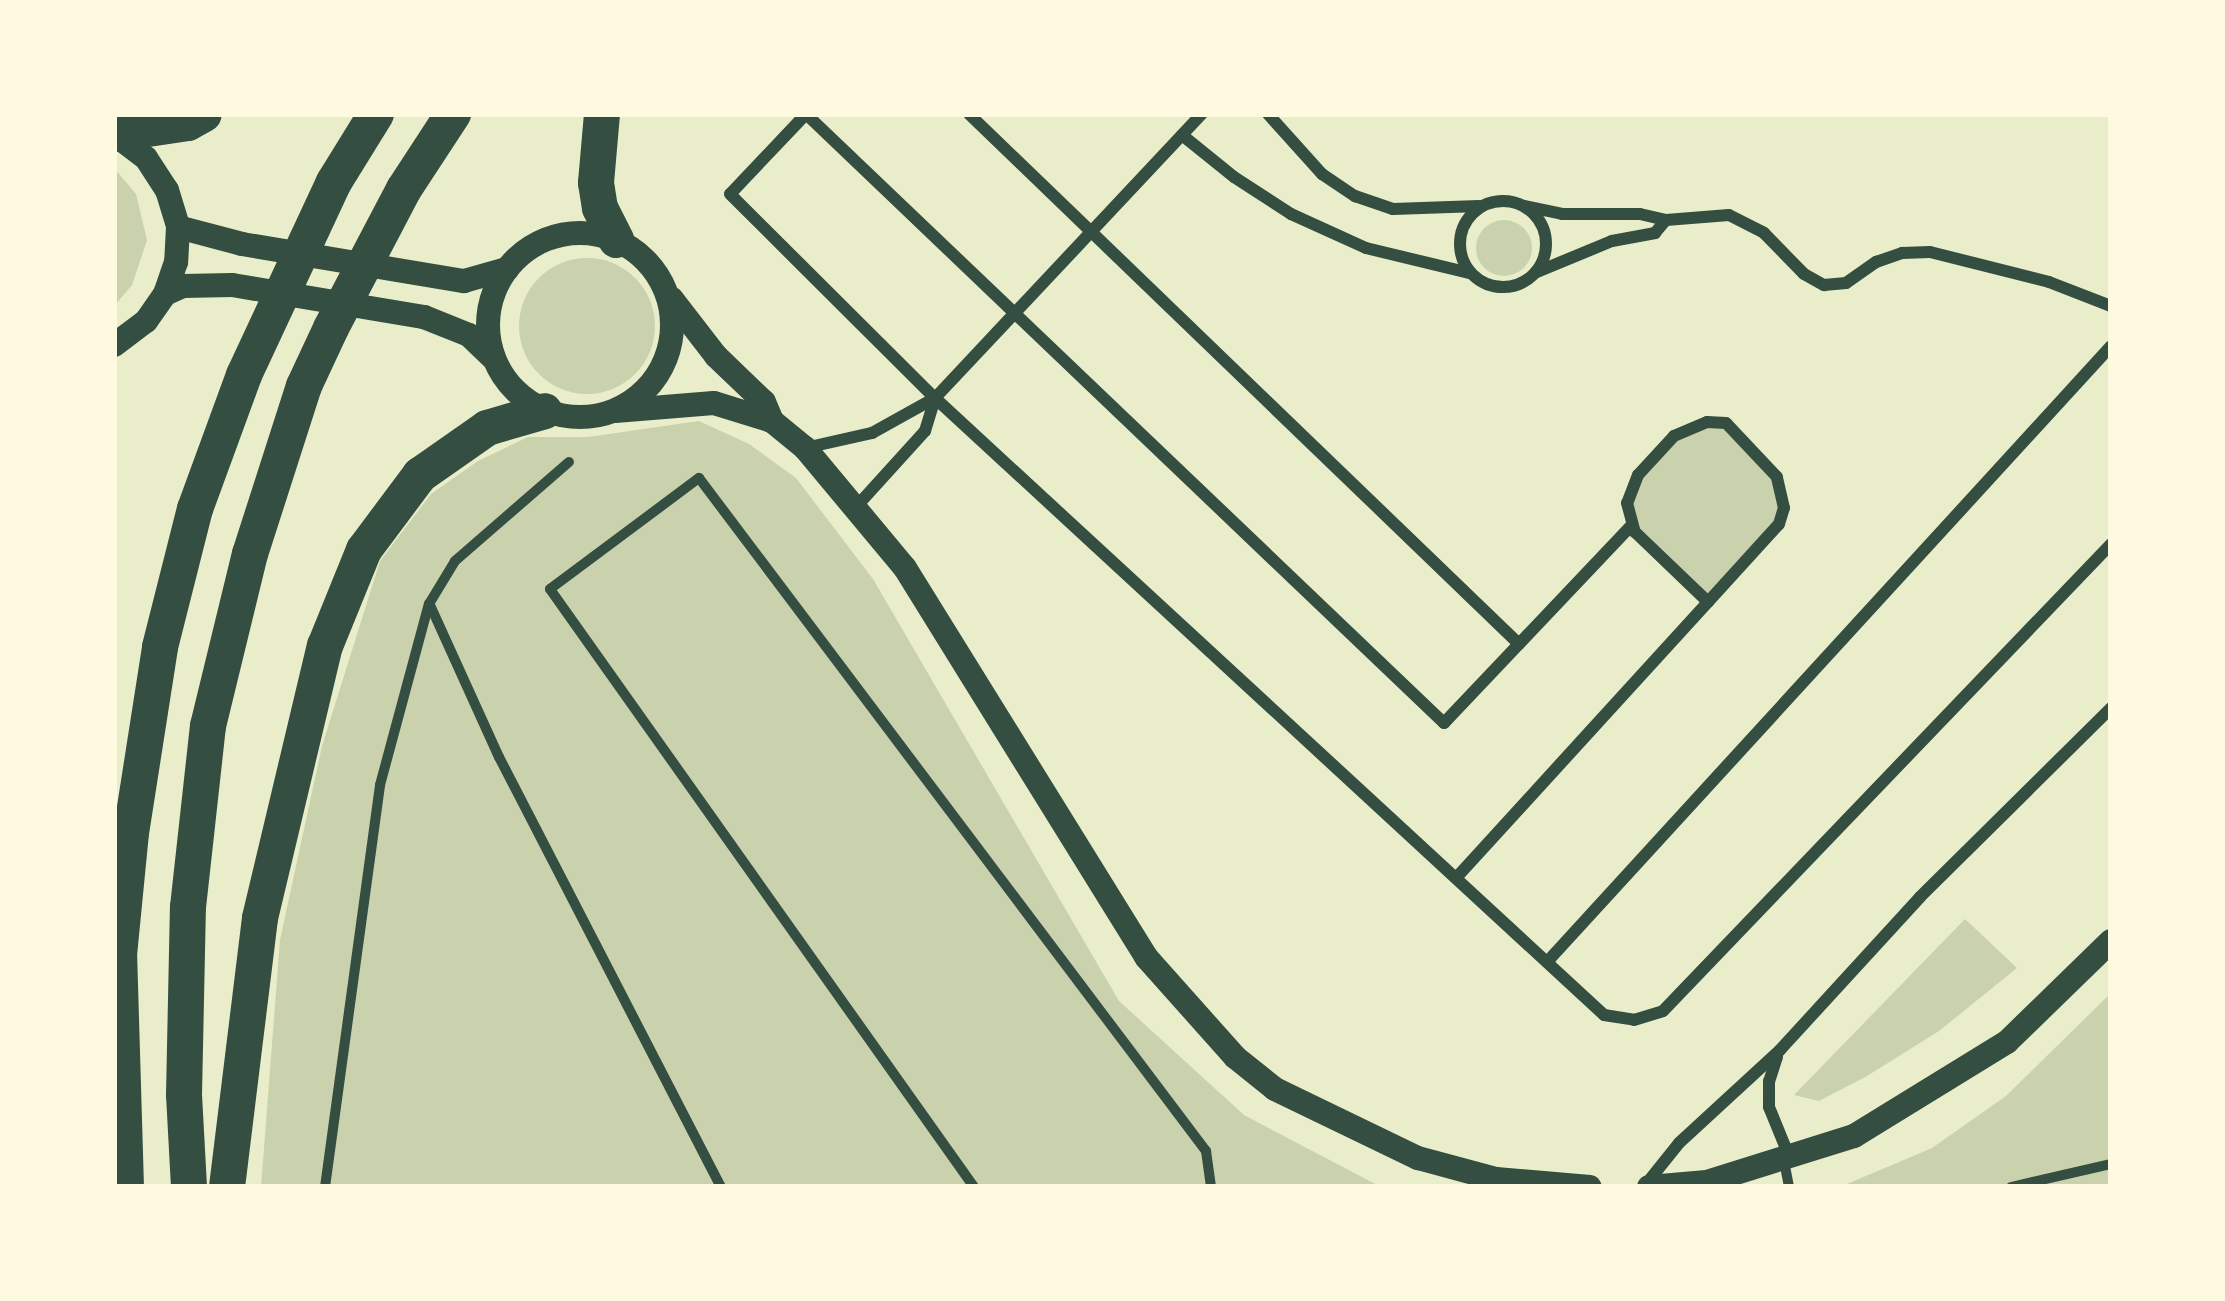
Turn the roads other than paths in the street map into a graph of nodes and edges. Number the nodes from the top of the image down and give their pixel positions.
1 (204, 114) edge
2 (376, 114) edge
3 (453, 114) edge
4 (602, 114) edge
5 (806, 114) edge
6 (969, 114) edge
7 (1202, 114) edge
8 (1268, 114) edge
9 (114, 134) edge
10 (1183, 135) junction
11 (1481, 206) junction
12 (1525, 206) junction
13 (1666, 220) junction
14 (178, 227) junction
15 (1091, 232) junction
16 (616, 241) junction
17 (507, 269) junction
18 (1537, 272) junction
19 (1469, 273) junction
20 (666, 290) junction
21 (165, 294) junction
22 (2111, 306) edge
23 (1015, 314) junction
24 (114, 345) edge
25 (2111, 346) edge
26 (494, 360) junction
27 (935, 398) junction
28 (544, 411) junction
29 (615, 411) junction
30 (772, 421) junction
31 (805, 448) junction
32 (568, 462) dead end
33 (856, 507) junction
34 (1632, 525) junction
35 (2111, 544) edge
36 (1708, 602) junction
37 (429, 604) junction
38 (1519, 644) junction
39 (2111, 707) edge
40 (1456, 878) junction
41 (2111, 941) edge
42 (1547, 962) junction
43 (1780, 1050) junction
44 (1787, 1160) junction
45 (2111, 1164) edge
46 (126, 1187) edge
47 (189, 1187) edge
48 (227, 1187) edge
49 (325, 1187) edge
50 (721, 1187) edge
51 (974, 1187) edge
52 (1211, 1187) edge
53 (1590, 1187) edge
54 (1647, 1187) edge
55 (1790, 1187) edge
56 (2011, 1187) edge

1 - 9 highway
2 - 46 highway
3 - 47 highway
4 - 16 highway
5 - 23 street
5 - 27 street
6 - 15 street
7 - 10 street
8 - 11 street
9 - 14 main road
10 - 15 street
10 - 19 street
11 - 12 street
11 - 19 street
12 - 13 street
12 - 18 street
13 - 18 street
13 - 22 street
14 - 17 main road
14 - 21 main road
15 - 23 street
15 - 38 street
16 - 17 main road
16 - 20 main road
17 - 26 main road
18 - 19 street
20 - 29 main road
20 - 30 main road
21 - 24 main road
21 - 26 main road
23 - 27 street
23 - 38 street
25 - 42 street
26 - 28 main road
27 - 31 street
27 - 33 street
27 - 40 street
28 - 29 main road
28 - 48 highway
29 - 30 main road
30 - 31 main road
31 - 33 main road
32 - 37 street
33 - 53 main road
34 - 36 street
34 - 36 street
34 - 38 street
35 - 42 street
36 - 40 street
37 - 49 street
37 - 50 street
39 - 43 street
40 - 42 street
41 - 44 main road
43 - 44 street
43 - 54 street
44 - 54 main road
44 - 55 street
45 - 56 street
51 - 52 street

